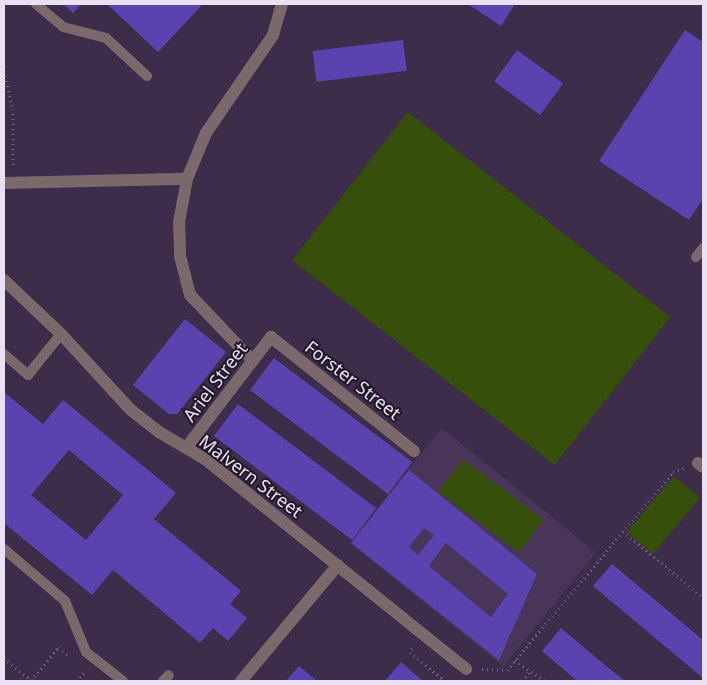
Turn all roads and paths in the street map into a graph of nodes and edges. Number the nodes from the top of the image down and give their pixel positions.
1 (36, 4) edge
2 (282, 4) edge
3 (4, 71) edge
4 (147, 76) dead end
5 (197, 124) dead end
6 (206, 133) junction
7 (187, 179) junction
8 (9, 182) edge
9 (703, 248) edge
10 (696, 258) dead end
11 (4, 280) edge
12 (62, 334) junction
13 (271, 338) joint
14 (4, 354) edge
15 (252, 361) junction
16 (186, 448) junction
17 (414, 451) dead end
18 (701, 465) edge
19 (623, 531) junction
20 (4, 549) edge
21 (338, 565) junction
22 (703, 598) edge
23 (4, 658) edge
24 (72, 659) dead end
25 (516, 660) junction
26 (79, 664) dead end
27 (466, 669) joint
28 (86, 670) junction
29 (531, 670) junction
30 (92, 676) dead end
31 (32, 681) edge
32 (76, 681) edge
33 (123, 681) edge
34 (241, 681) edge
35 (522, 681) edge
36 (545, 681) edge

1 - 4 lane
2 - 6 street
3 - 8 path
5 - 6 street
6 - 7 street
7 - 8 street
7 - 15 street
9 - 10 lane
11 - 12 street, Malvern Street
12 - 14 lane
12 - 16 street, Malvern Street
13 - 15 street, Ariel Street
13 - 17 street, Forster Street
15 - 16 street, Ariel Street
16 - 21 street, Malvern Street
18 - 19 path
19 - 22 path
19 - 25 path
20 - 33 lane
21 - 27 street, Malvern Street
21 - 34 street
23 - 31 path
24 - 31 path
25 - 27 path
25 - 29 path
26 - 28 path
28 - 30 path
28 - 32 path
29 - 35 path
29 - 36 path

